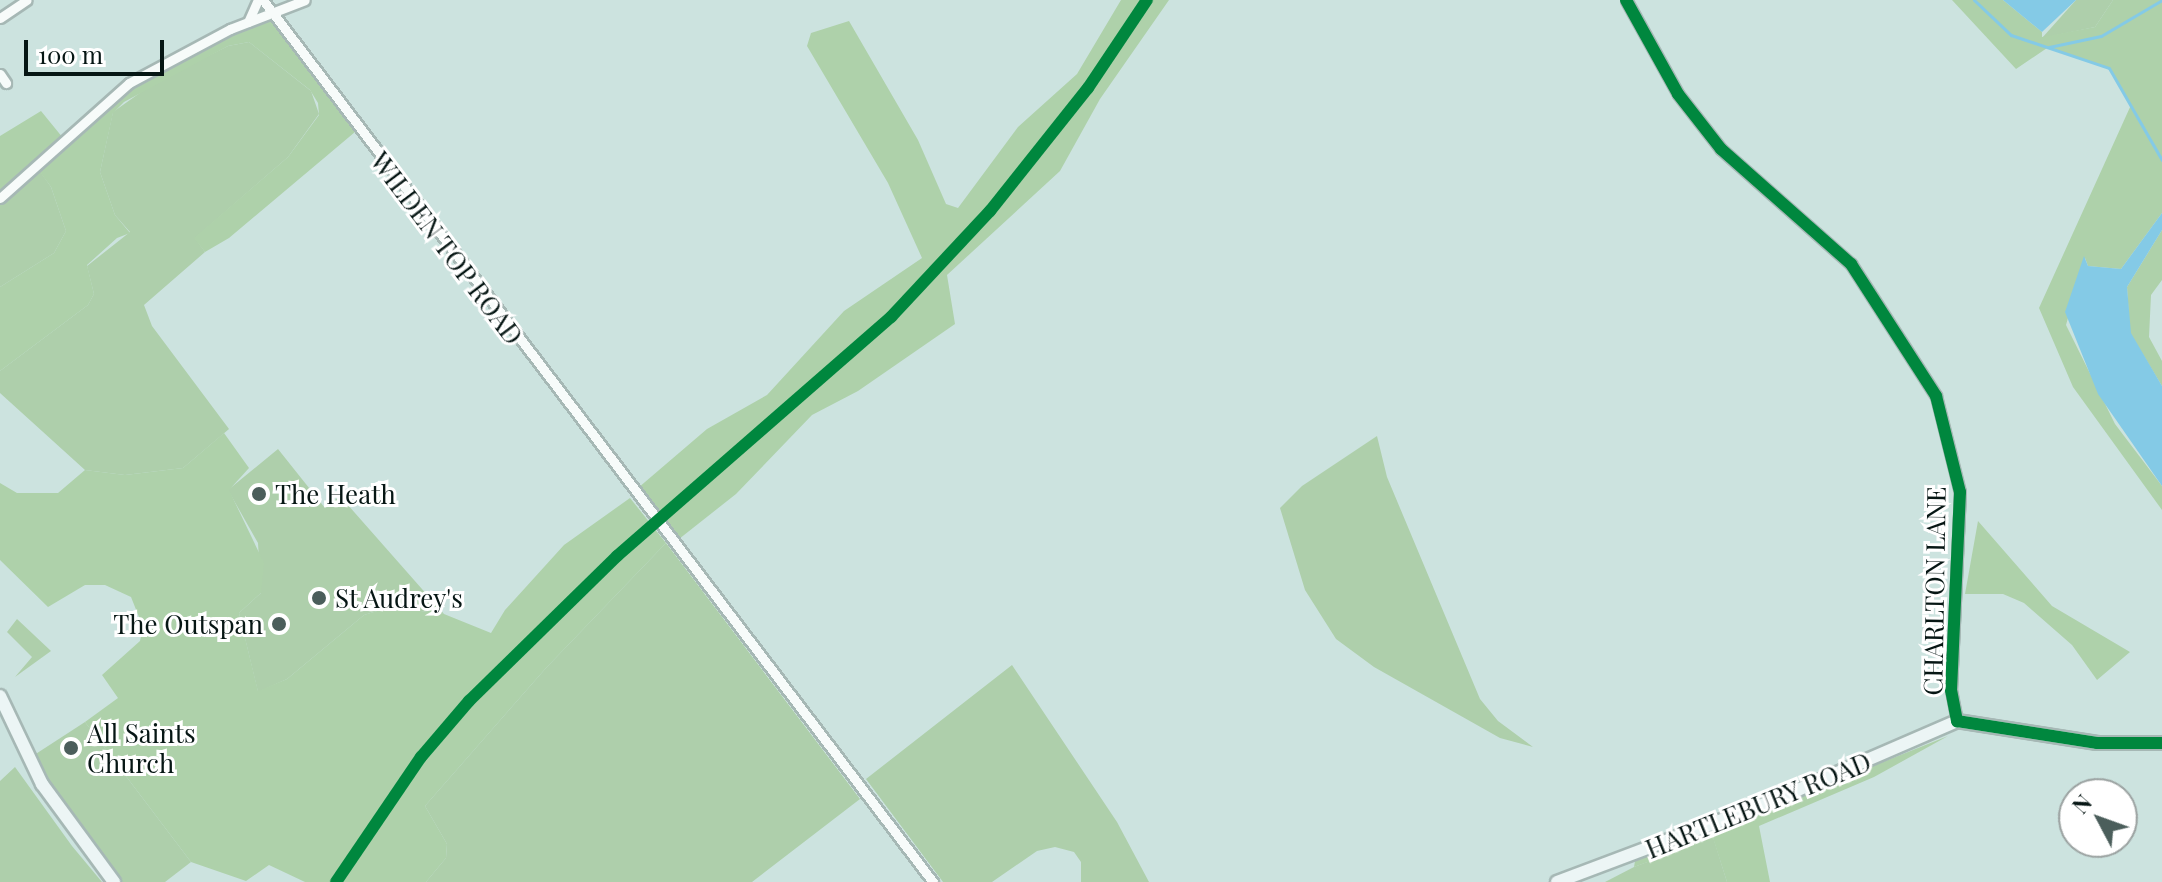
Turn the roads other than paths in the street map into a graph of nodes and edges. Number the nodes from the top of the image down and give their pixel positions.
1 (260, 0) edge
2 (305, 0) edge
3 (1626, 0) edge
4 (23, 1) edge
5 (268, 13) junction
6 (0, 18) edge
7 (248, 22) junction
8 (0, 198) edge
9 (0, 696) edge
10 (1957, 721) junction
11 (2162, 743) edge
12 (114, 882) edge
13 (933, 882) edge
14 (1557, 882) edge

1 - 5 street, WILDEN TOP ROAD
1 - 7 street
2 - 5 street
3 - 10 street, CHARLTON LANE
4 - 6 street
5 - 7 street
5 - 13 street, WILDEN TOP ROAD
7 - 8 street
9 - 12 main road
10 - 11 main road
10 - 14 main road, HARTLEBURY ROAD

